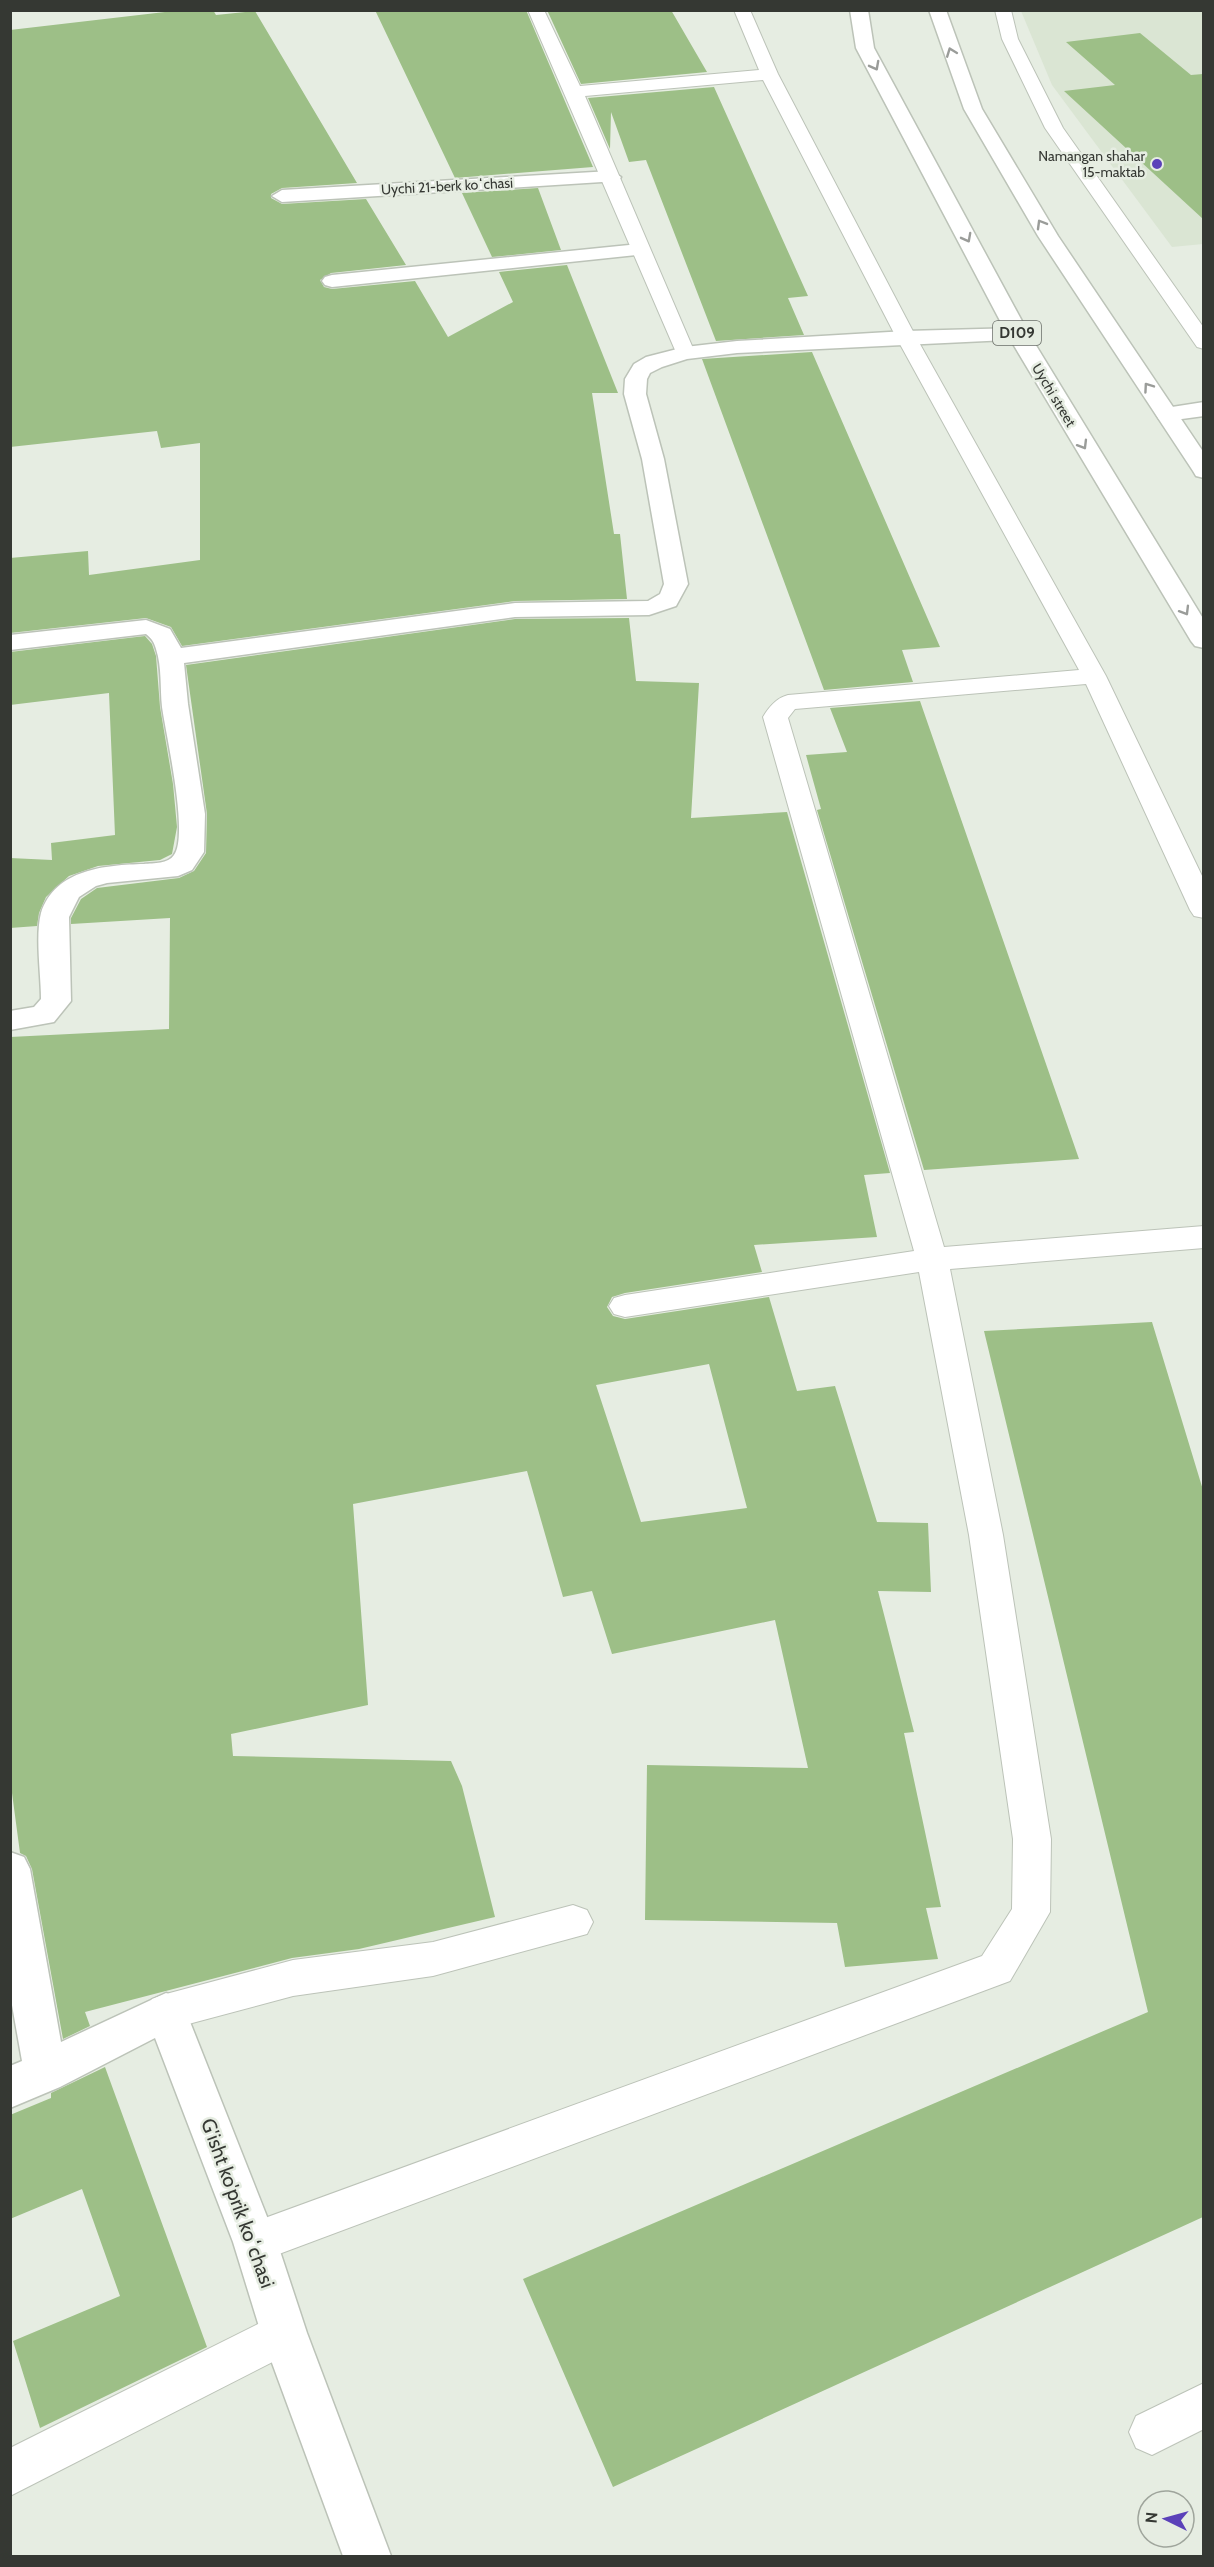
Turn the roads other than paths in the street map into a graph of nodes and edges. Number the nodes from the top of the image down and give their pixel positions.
1 (536, 10) edge
2 (742, 10) edge
3 (859, 10) edge
4 (937, 10) edge
5 (1004, 10) edge
6 (769, 74) junction
7 (576, 92) junction
8 (611, 177) junction
9 (282, 195) dead end
10 (639, 250) junction
11 (332, 281) dead end
12 (1018, 334) junction
13 (906, 337) junction
14 (1203, 343) edge
15 (685, 353) junction
16 (1203, 409) edge
17 (1167, 414) junction
18 (1203, 471) edge
19 (1203, 642) edge
20 (10, 643) edge
21 (170, 657) junction
22 (1094, 676) junction
23 (1203, 910) edge
24 (10, 1021) edge
25 (1203, 1237) edge
26 (932, 1259) junction
27 (625, 1306) dead end
28 (10, 1869) edge
29 (573, 1922) dead end
30 (166, 2012) junction
31 (28, 2081) edge
32 (255, 2242) junction
33 (284, 2333) junction
34 (1203, 2405) edge
35 (1152, 2432) dead end
36 (10, 2473) edge
37 (368, 2556) edge

1 - 7 lane
2 - 6 lane
3 -> 12 street, Uychi street / D109
17 -> 4 street
5 - 14 lane
6 - 7 lane
6 - 13 lane
7 - 8 lane
8 - 9 street, Uychi 21-berk koʻchasi
8 - 10 lane
10 - 11 street
10 - 15 lane
12 - 13 street
12 -> 19 street, Uychi street / D109
13 - 15 street
13 - 22 lane
15 - 21 street
16 - 17 street
17 - 18 street
20 - 21 street
21 - 24 street
22 - 23 lane
22 - 26 lane
25 - 26 lane
26 - 27 lane
26 - 32 lane
28 - 31 street
29 - 30 lane
30 - 31 street
30 - 32 street, G'isht ko'prik koʻchasi
32 - 33 street, G'isht ko'prik koʻchasi
33 - 36 lane
33 - 37 street, G'isht ko'prik koʻchasi
34 - 35 lane

